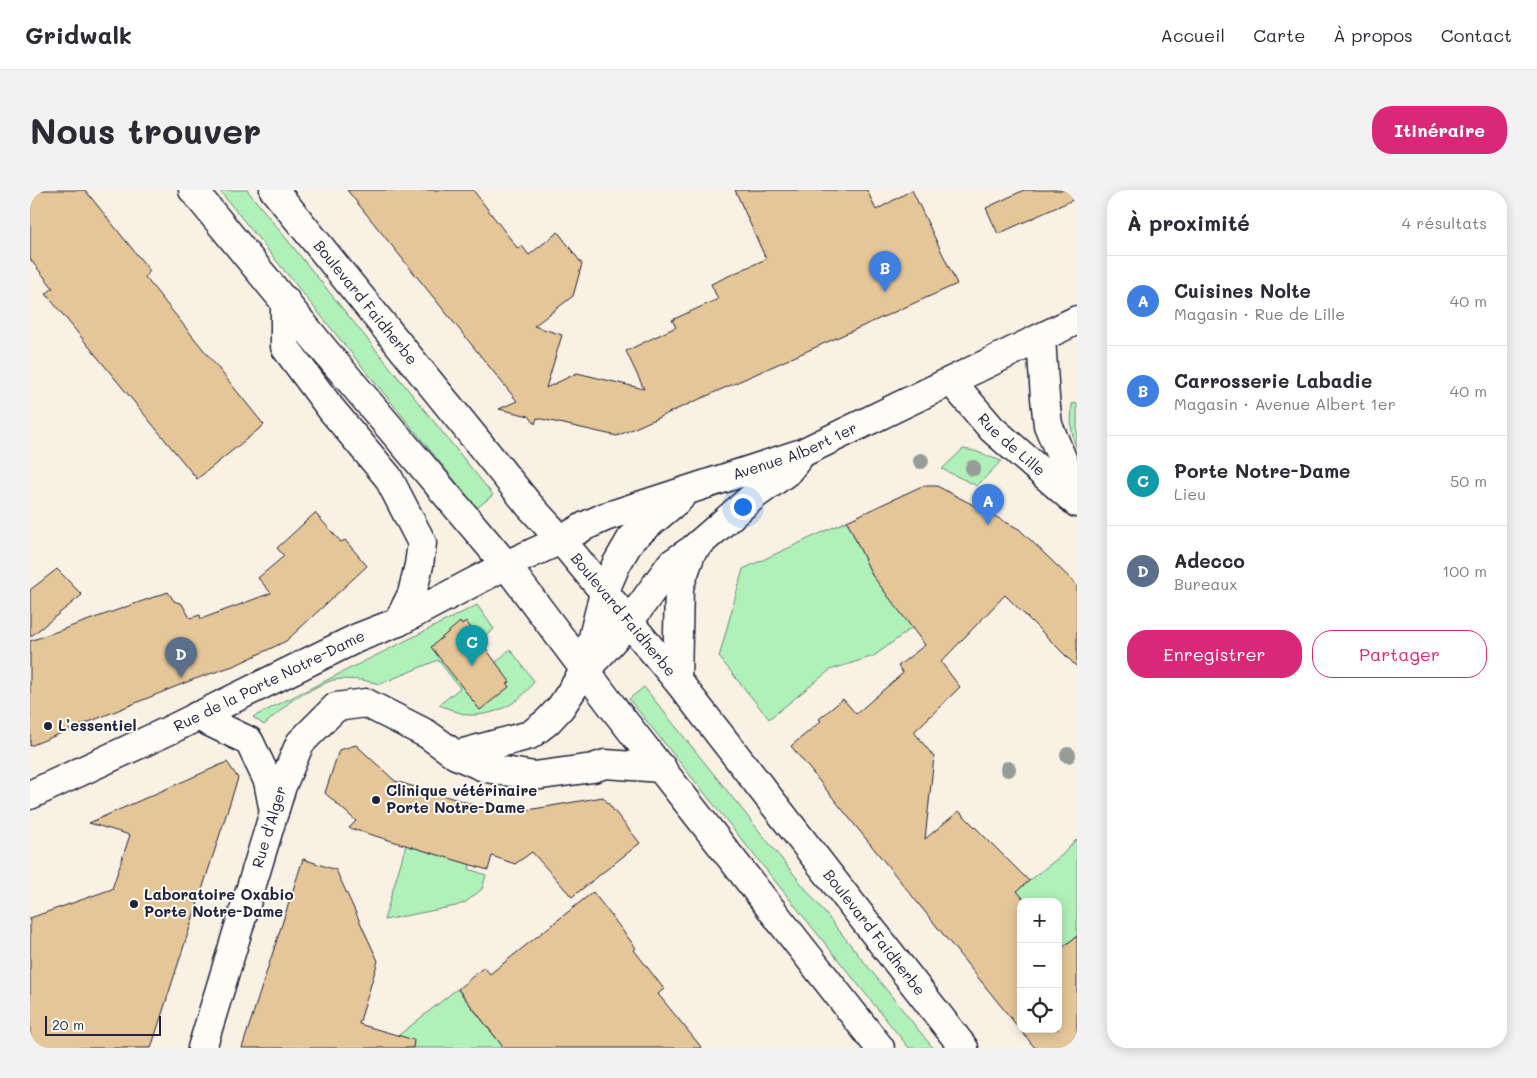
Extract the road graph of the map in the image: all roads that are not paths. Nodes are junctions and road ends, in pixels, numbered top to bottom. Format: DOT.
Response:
graph roads {
  1 [pos="193,190"];
  2 [pos="274,190"];
  3 [pos="285,300"];
  4 [pos="1077,320"];
  5 [pos="1042,338"];
  6 [pos="951,381"];
  7 [pos="802,453"];
  8 [pos="693,488"];
  9 [pos="1077,494"];
  10 [pos="1077,503"];
  11 [pos="561,540"];
  12 [pos="693,549"];
  13 [pos="506,565"];
  14 [pos="604,593"];
  15 [pos="398,622"];
  16 [pos="629,622"];
  17 [pos="585,670"];
  18 [pos="676,680"];
  19 [pos="197,716"];
  20 [pos="456,756"];
  21 [pos="662,768"];
  22 [pos="30,795"];
  23 [pos="274,813"];
  24 [pos="202,1048"];
  25 [pos="880,1048"];
  26 [pos="964,1048"];
  1 -- 3 [label="street"];
  2 -- 11 [label="street, Boulevard Faidherbe"];
  3 -- 13 [label="street"];
  3 -- 15 [label="street"];
  4 -- 5 [label="street, Avenue Albert 1er"];
  5 -- 6 [label="street, Avenue Albert 1er"];
  5 -- 9 [label="street, Rue de Lille"];
  6 -- 7 [label="street, Avenue Albert 1er"];
  6 -- 10 [label="street, Rue de Lille"];
  7 -- 8 [label="street, Avenue Albert 1er"];
  7 -- 12 [label="street"];
  8 -- 11 [label="street, Avenue Albert 1er"];
  8 -- 14 [label="street"];
  11 -- 13 [label="street, Avenue Albert 1er"];
  11 -- 14 [label="street, Boulevard Faidherbe"];
  12 -- 16 [label="street"];
  12 -- 18 [label="street"];
  13 -- 15 [label="street, Rue de la Porte Notre-Dame"];
  13 -- 17 [label="street"];
  14 -- 16 [label="street, Boulevard Faidherbe"];
  14 -- 17 [label="street"];
  15 -- 19 [label="street, Rue de la Porte Notre-Dame"];
  16 -- 17 [label="street"];
  16 -- 18 [label="street, Boulevard Faidherbe"];
  17 -- 20 [label="street"];
  17 -- 21 [label="street"];
  18 -- 26 [label="street, Boulevard Faidherbe"];
  19 -- 22 [label="street, Rue de la Porte Notre-Dame"];
  19 -- 23 [label="street"];
  20 -- 21 [label="street"];
  20 -- 23 [label="street, Rue d'Alger"];
  21 -- 25 [label="street"];
  23 -- 24 [label="street, Rue d'Alger"];
}
